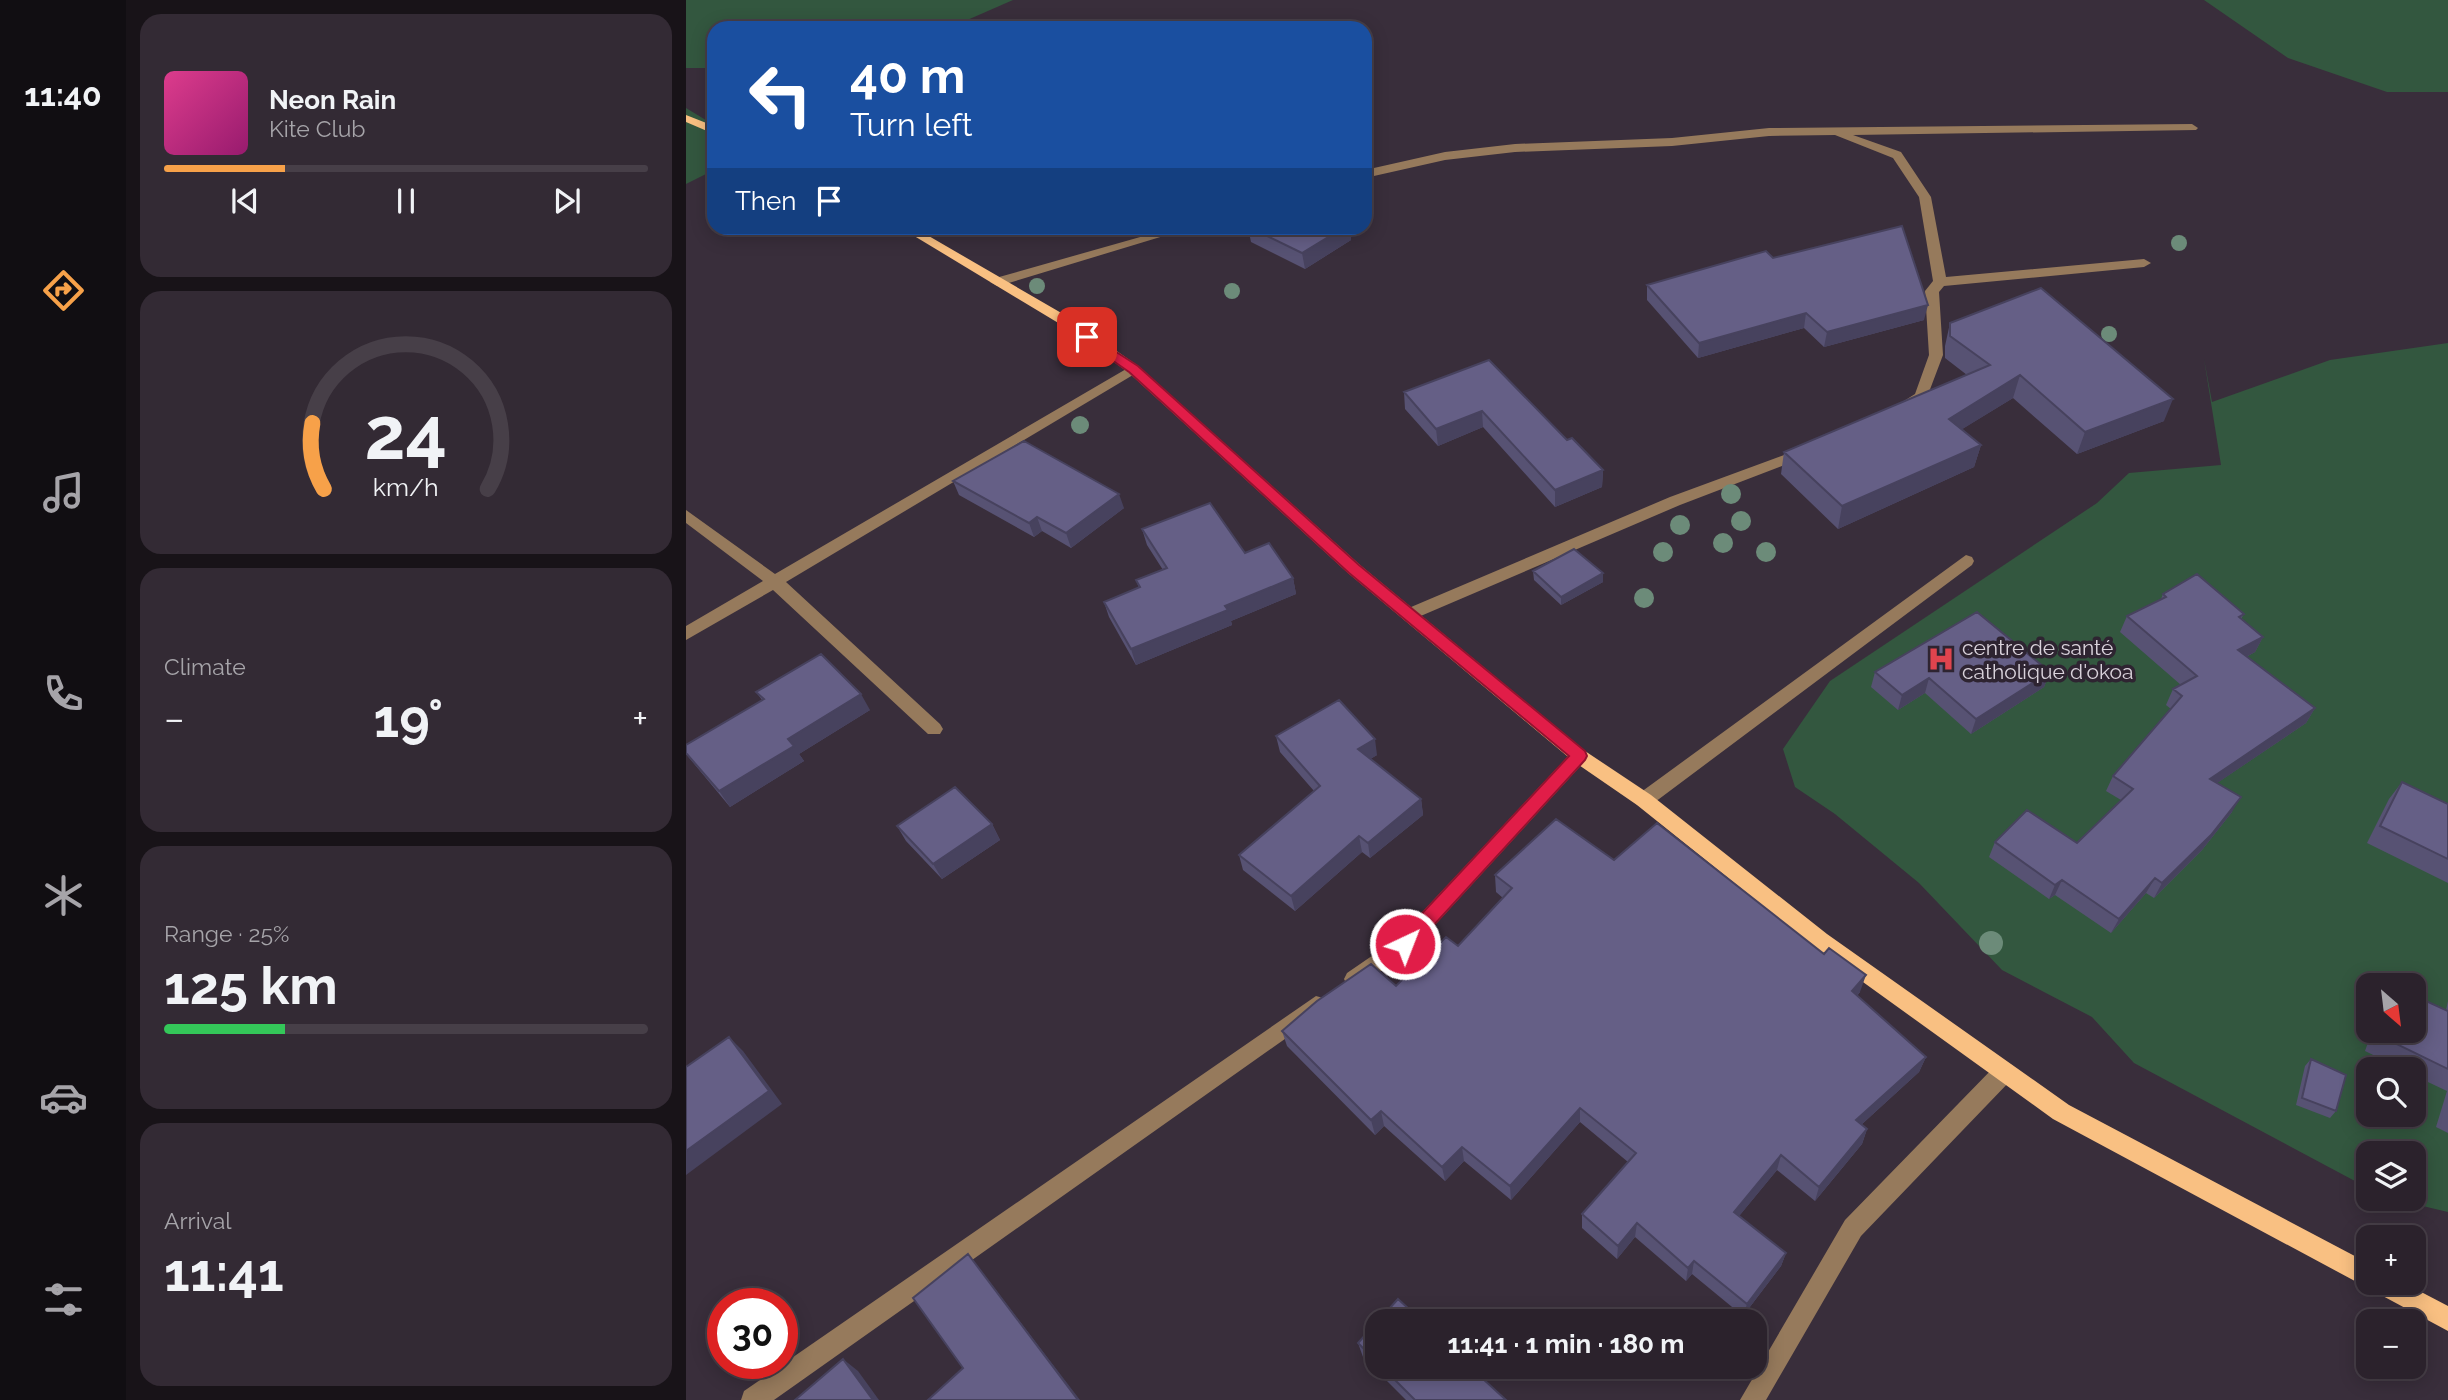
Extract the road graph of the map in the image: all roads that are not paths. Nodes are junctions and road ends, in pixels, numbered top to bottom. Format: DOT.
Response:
graph roads {
  1 [pos="686,118"];
  2 [pos="707,127"];
  3 [pos="2192,128"];
  4 [pos="1830,130"];
  5 [pos="1372,172"];
  6 [pos="919,235"];
  7 [pos="1160,235"];
  8 [pos="2144,264"];
  9 [pos="997,282"];
  10 [pos="1940,282"];
  11 [pos="1133,369"];
  12 [pos="1886,414"];
  13 [pos="1817,448"];
  14 [pos="686,515"];
  15 [pos="1966,561"];
  16 [pos="775,582"];
  17 [pos="1410,614"];
  18 [pos="686,634"];
  19 [pos="934,729"];
  20 [pos="1579,756"];
  21 [pos="1644,800"];
  22 [pos="2004,1072"];
  23 [pos="2356,1270"];
  24 [pos="2403,1295"];
  25 [pos="2448,1319"];
  26 [pos="753,1400"];
  27 [pos="1752,1400"];
  1 -- 2 [label="main road"];
  3 -- 4 [label="street"];
  4 -- 5 [label="street"];
  4 -- 10 [label="street"];
  6 -- 9 [label="main road"];
  7 -- 9 [label="street"];
  8 -- 10 [label="street"];
  9 -- 11 [label="main road"];
  10 -- 12 [label="street"];
  11 -- 16 [label="street"];
  11 -- 17 [label="main road"];
  13 -- 17 [label="street"];
  14 -- 16 [label="street"];
  15 -- 21 [label="street"];
  16 -- 18 [label="street"];
  16 -- 19 [label="street"];
  17 -- 20 [label="main road"];
  20 -- 21 [label="main road"];
  20 -- 26 [label="street"];
  21 -- 22 [label="main road"];
  22 -- 23 [label="main road"];
  22 -- 27 [label="street"];
  24 -- 25 [label="main road"];
}
